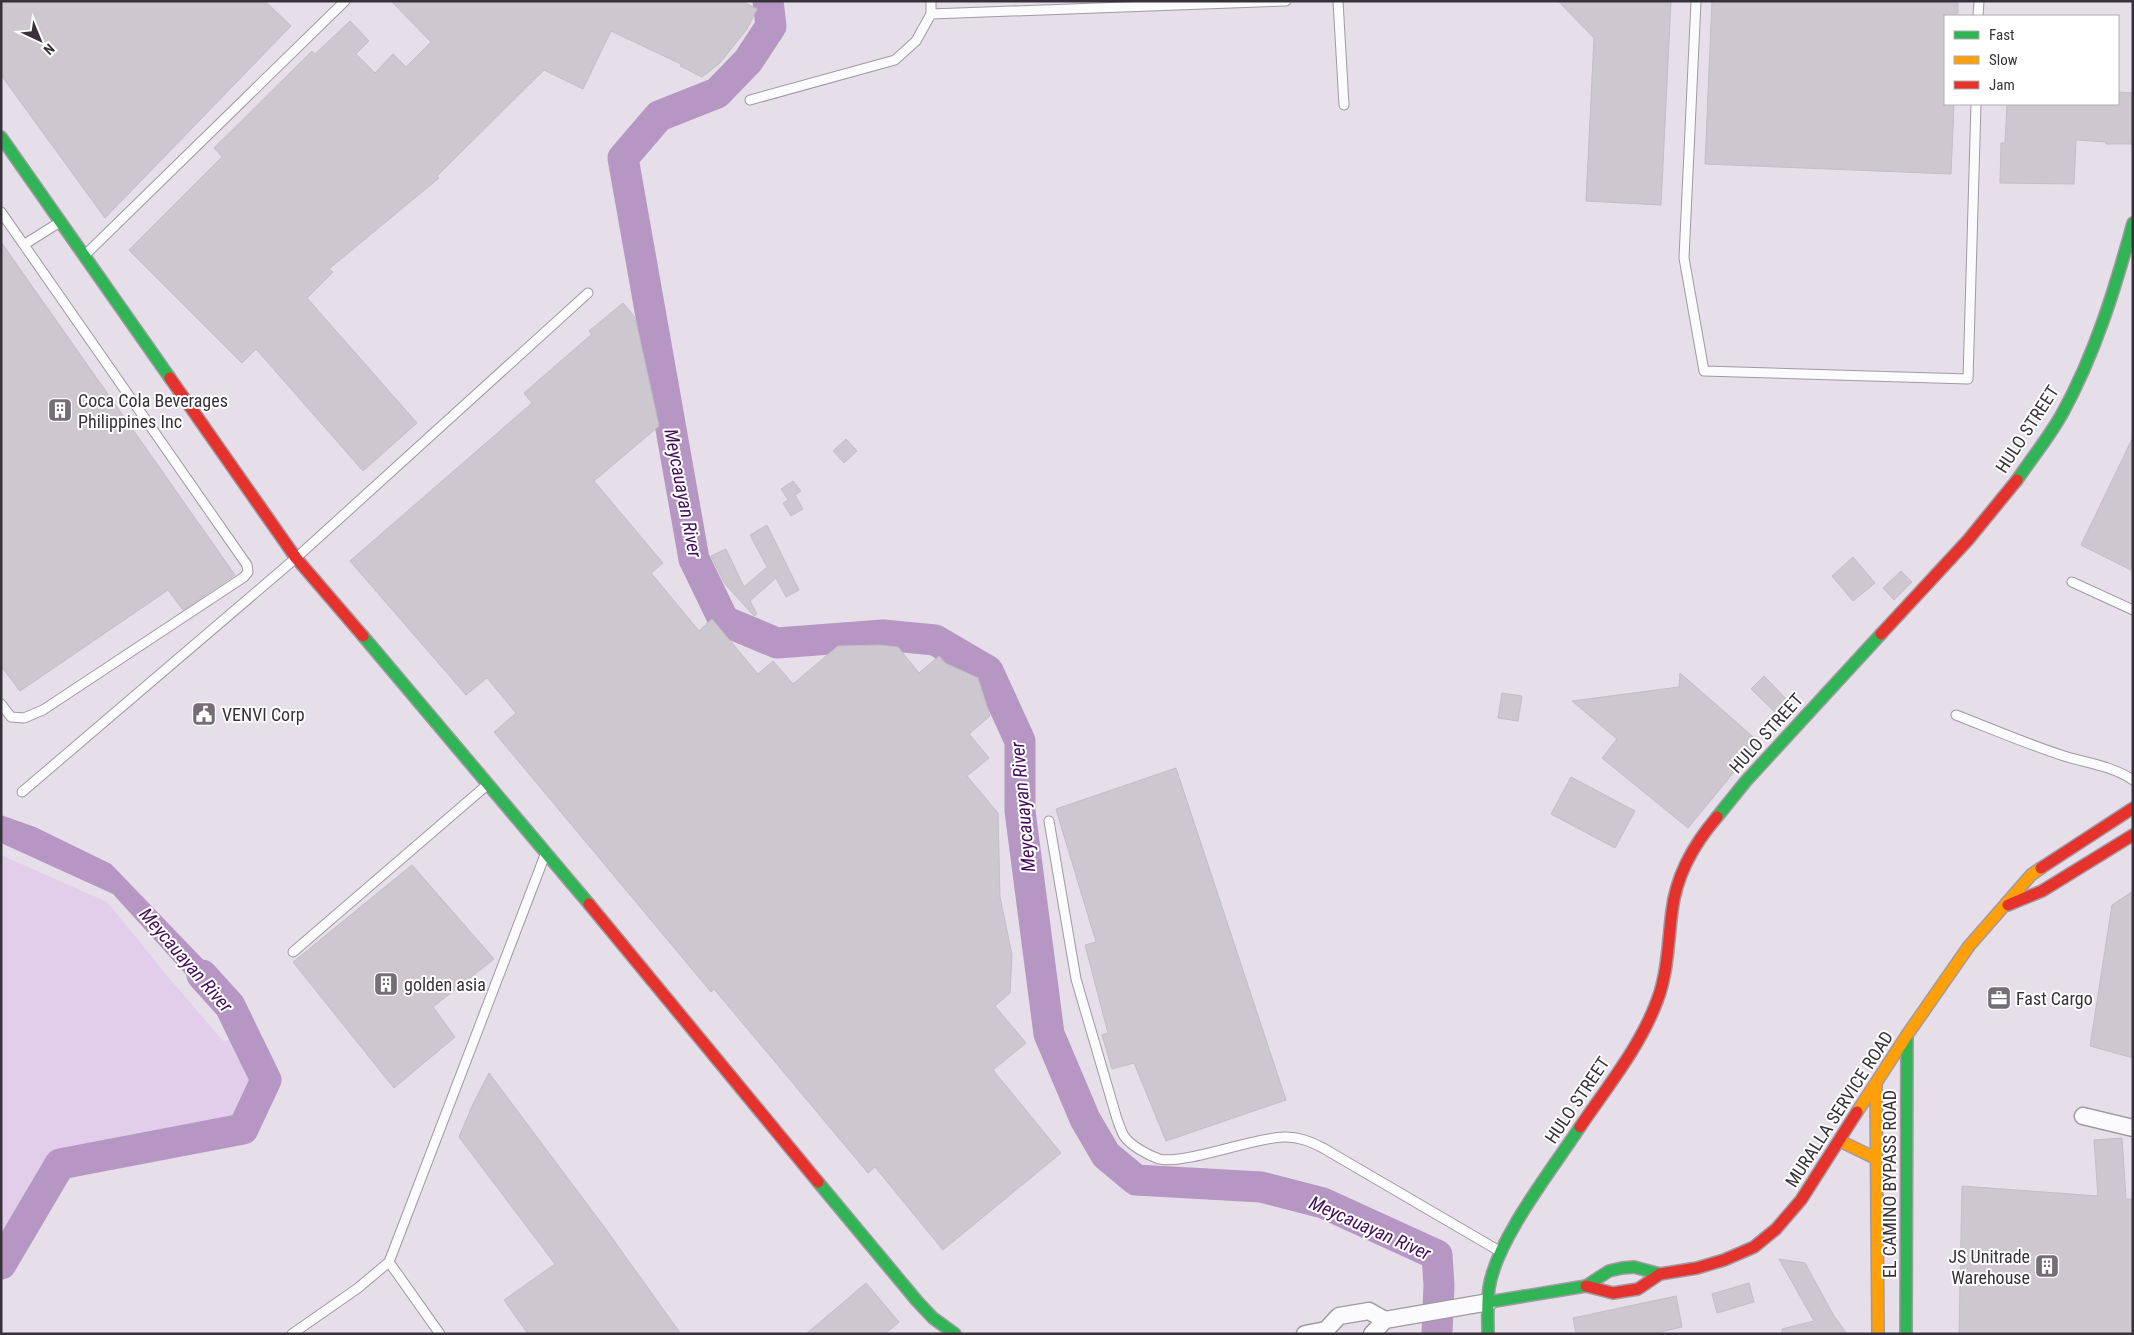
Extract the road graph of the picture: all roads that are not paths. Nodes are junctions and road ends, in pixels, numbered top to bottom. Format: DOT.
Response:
graph roads {
  1 [pos="931,1"];
  2 [pos="1286,1"];
  3 [pos="1338,1"];
  4 [pos="1696,1"];
  5 [pos="1979,1"];
  6 [pos="343,2"];
  7 [pos="931,14"];
  8 [pos="1978,15"];
  9 [pos="750,100"];
  10 [pos="1344,105"];
  11 [pos="1976,105"];
  12 [pos="1,137"];
  13 [pos="1,212"];
  14 [pos="60,222"];
  15 [pos="2133,223"];
  16 [pos="25,244"];
  17 [pos="85,256"];
  18 [pos="588,293"];
  19 [pos="296,558"];
  20 [pos="2072,582"];
  21 [pos="2133,610"];
  22 [pos="1,704"];
  23 [pos="1956,715"];
  24 [pos="2133,780"];
  25 [pos="487,785"];
  26 [pos="22,792"];
  27 [pos="2133,808"];
  28 [pos="1048,821"];
  29 [pos="2133,835"];
  30 [pos="546,852"];
  31 [pos="2005,906"];
  32 [pos="293,952"];
  33 [pos="1907,1035"];
  34 [pos="1876,1086"];
  35 [pos="2083,1116"];
  36 [pos="2133,1128"];
  37 [pos="1840,1141"];
  38 [pos="1877,1159"];
  39 [pos="1892,1192"];
  40 [pos="1501,1252"];
  41 [pos="389,1262"];
  42 [pos="1660,1274"];
  43 [pos="1586,1286"];
  44 [pos="1489,1302"];
  45 [pos="1385,1320"];
  46 [pos="1330,1332"];
  47 [pos="292,1334"];
  48 [pos="440,1334"];
  49 [pos="955,1334"];
  50 [pos="1305,1334"];
  51 [pos="1372,1334"];
  52 [pos="1488,1334"];
  53 [pos="1878,1334"];
  54 [pos="1906,1334"];
  1 -- 7 [label="lane"];
  2 -- 7 [label="lane"];
  3 -- 10 [label="lane"];
  4 -- 11 [label="lane"];
  5 -- 8 [label="lane"];
  6 -- 17 [label="lane"];
  7 -- 9 [label="lane"];
  12 -- 14 [label="street"];
  13 -- 16 [label="lane"];
  14 -- 16 [label="lane"];
  14 -- 17 [label="street"];
  15 -- 40 [label="street, HULO STREET"];
  16 -- 22 [label="lane"];
  17 -- 19 [label="street"];
  18 -- 19 [label="lane"];
  19 -- 25 [label="street"];
  19 -- 26 [label="lane"];
  20 -- 21 [label="lane"];
  23 -- 24 [label="lane"];
  25 -- 30 [label="street"];
  25 -- 32 [label="lane"];
  27 -- 31 [label="street, MURALLA SERVICE ROAD"];
  28 -- 40 [label="lane"];
  29 -- 31 [label="street, MURALLA SERVICE ROAD"];
  30 -- 41 [label="lane"];
  30 -- 49 [label="street"];
  31 -- 33 [label="street, MURALLA SERVICE ROAD"];
  33 -- 34 [label="street, MURALLA SERVICE ROAD"];
  33 -- 39 [label="street, EL CAMINO BYPASS ROAD"];
  34 -- 37 [label="street, MURALLA SERVICE ROAD"];
  34 -- 38 [label="street, EL CAMINO BYPASS ROAD"];
  35 -- 36 [label="street"];
  37 -- 38 [label="street"];
  37 -- 42 [label="street, MURALLA SERVICE ROAD"];
  38 -- 39 [label="street, EL CAMINO BYPASS ROAD"];
  39 -- 53 [label="street, EL CAMINO BYPASS ROAD"];
  39 -- 54 [label="street, EL CAMINO BYPASS ROAD"];
  40 -- 44 [label="street, HULO STREET"];
  41 -- 47 [label="lane"];
  41 -- 48 [label="lane"];
  42 -- 43 [label="street, MURALLA SERVICE ROAD"];
  42 -- 43 [label="street, MURALLA SERVICE ROAD"];
  43 -- 44 [label="street, MURALLA SERVICE ROAD"];
  44 -- 45 [label="street"];
  44 -- 52 [label="street, HULO STREET"];
  45 -- 46 [label="street"];
  45 -- 51 [label="street"];
  46 -- 50 [label="street"];
}
